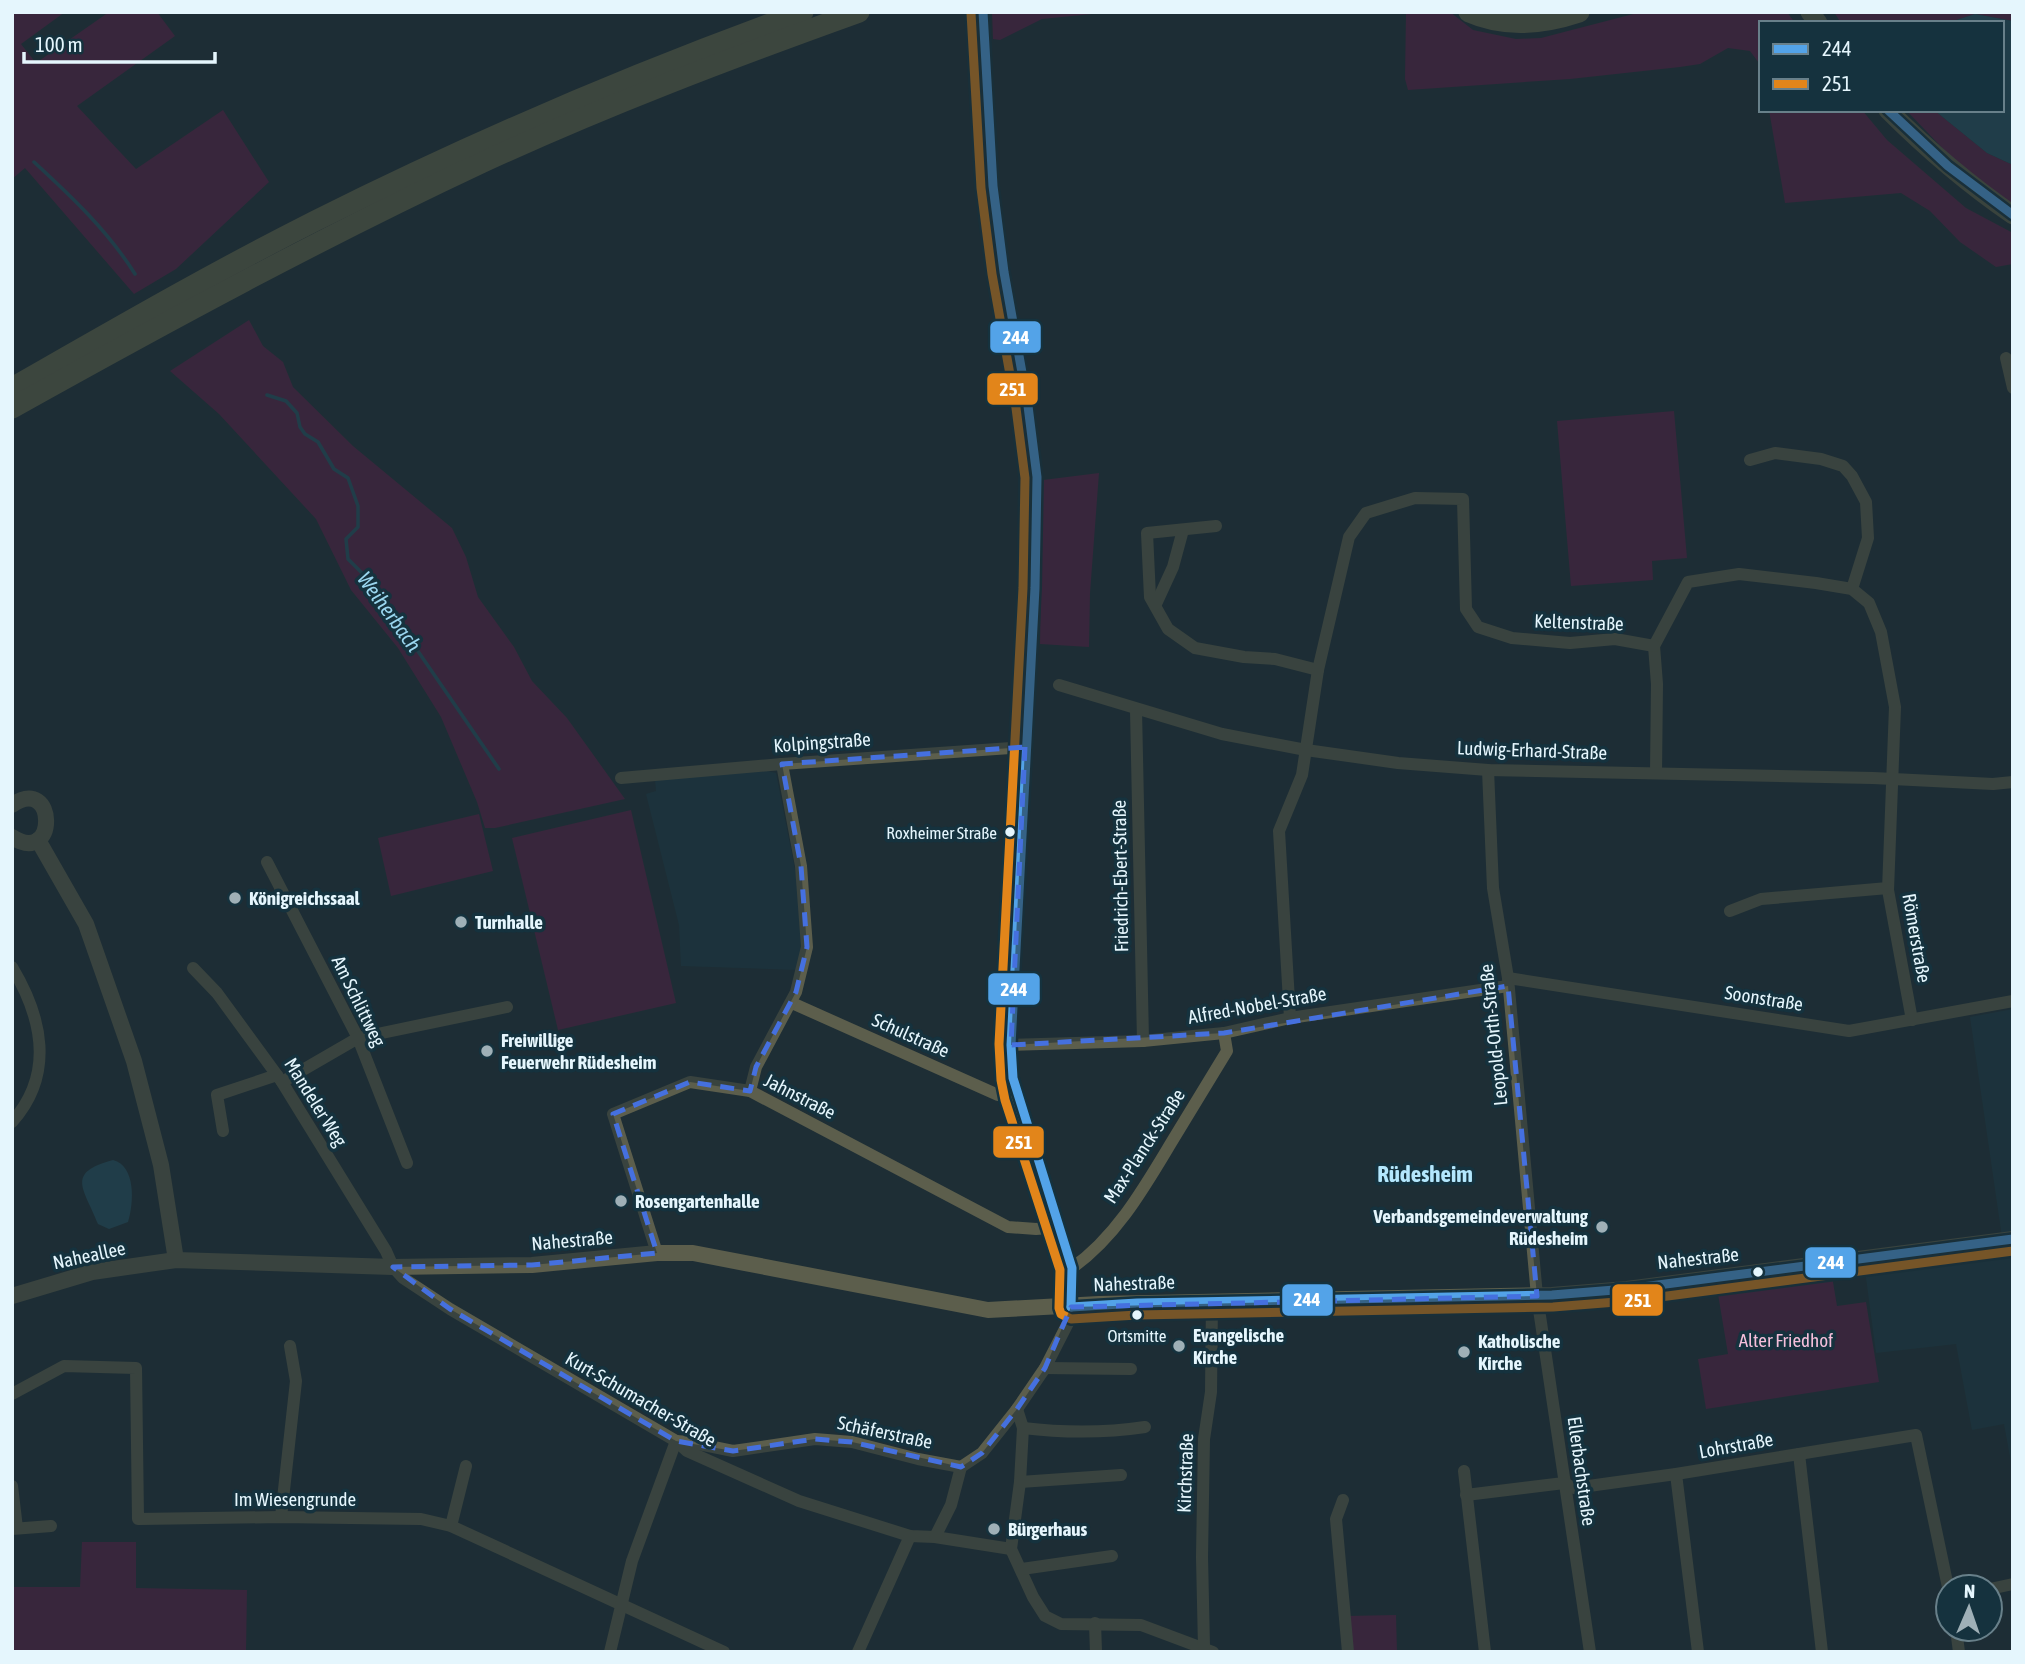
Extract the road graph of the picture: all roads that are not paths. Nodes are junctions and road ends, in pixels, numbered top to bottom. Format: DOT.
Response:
graph roads {
  1 [pos="803,12"];
  2 [pos="859,12"];
  3 [pos="1469,12"];
  4 [pos="1499,12"];
  5 [pos="1579,12"];
  6 [pos="983,13"];
  7 [pos="1535,22"];
  8 [pos="1890,112"];
  9 [pos="2013,215"];
  10 [pos="2006,358"];
  11 [pos="12,388"];
  12 [pos="2013,388"];
  13 [pos="12,408"];
  14 [pos="1750,460"];
  15 [pos="1216,526"];
  16 [pos="1183,530"];
  17 [pos="1852,589"];
  18 [pos="1156,604"];
  19 [pos="1654,646"];
  20 [pos="1318,670"];
  21 [pos="1059,685"];
  22 [pos="1136,710"];
  23 [pos="1025,747"];
  24 [pos="1306,750"];
  25 [pos="782,764"];
  26 [pos="1488,770"];
  27 [pos="1656,773"];
  28 [pos="621,778"];
  29 [pos="1894,779"];
  30 [pos="2013,782"];
  31 [pos="13,802"];
  32 [pos="12,837"];
  33 [pos="38,839"];
  34 [pos="267,862"];
  35 [pos="1888,888"];
  36 [pos="1730,911"];
  37 [pos="12,967"];
  38 [pos="192,968"];
  39 [pos="1508,982"];
  40 [pos="2013,1001"];
  41 [pos="792,1003"];
  42 [pos="507,1007"];
  43 [pos="1290,1018"];
  44 [pos="1912,1020"];
  45 [pos="1224,1032"];
  46 [pos="358,1038"];
  47 [pos="1143,1041"];
  48 [pos="1011,1045"];
  49 [pos="280,1079"];
  50 [pos="750,1091"];
  51 [pos="1017,1096"];
  52 [pos="12,1122"];
  53 [pos="223,1131"];
  54 [pos="407,1163"];
  55 [pos="1059,1227"];
  56 [pos="2013,1239"];
  57 [pos="657,1253"];
  58 [pos="176,1260"];
  59 [pos="393,1267"];
  60 [pos="1072,1268"];
  61 [pos="12,1296"];
  62 [pos="1537,1296"];
  63 [pos="1212,1301"];
  64 [pos="1072,1307"];
  65 [pos="290,1346"];
  66 [pos="1045,1368"];
  67 [pos="1131,1369"];
  68 [pos="12,1394"];
  69 [pos="1017,1409"];
  70 [pos="1145,1427"];
  71 [pos="1023,1429"];
  72 [pos="676,1441"];
  73 [pos="1799,1454"];
  74 [pos="466,1466"];
  75 [pos="961,1467"];
  76 [pos="1464,1471"];
  77 [pos="1676,1474"];
  78 [pos="1121,1475"];
  79 [pos="1020,1482"];
  80 [pos="1564,1483"];
  81 [pos="12,1486"];
  82 [pos="1466,1495"];
  83 [pos="1343,1500"];
  84 [pos="281,1517"];
  85 [pos="451,1525"];
  86 [pos="51,1526"];
  87 [pos="15,1529"];
  88 [pos="910,1536"];
  89 [pos="934,1537"];
  90 [pos="1011,1549"];
  91 [pos="1112,1556"];
  92 [pos="1022,1569"];
  93 [pos="1945,1573"];
  94 [pos="622,1604"];
  95 [pos="1095,1623"];
  96 [pos="710,1649"];
  97 [pos="1208,1649"];
  98 [pos="610,1652"];
  99 [pos="724,1652"];
  100 [pos="858,1652"];
  101 [pos="1096,1652"];
  102 [pos="1348,1652"];
  103 [pos="1485,1652"];
  104 [pos="1590,1652"];
  105 [pos="1698,1652"];
  106 [pos="1822,1652"];
  1 -- 11 [label="highway"];
  2 -- 13 [label="highway"];
  3 -- 7 [label="highway"];
  4 -- 7 [label="highway"];
  5 -- 7 [label="highway"];
  6 -- 23 [label="street"];
  8 -- 9 [label="main road"];
  10 -- 12 [label="street"];
  14 -- 17 [label="street"];
  15 -- 16 [label="street"];
  16 -- 18 [label="street"];
  16 -- 18 [label="street"];
  17 -- 19 [label="street"];
  17 -- 29 [label="street, Römerstraße"];
  18 -- 20 [label="street"];
  19 -- 20 [label="street, Keltenstraße"];
  19 -- 27 [label="street"];
  20 -- 24 [label="street, Keltenstraße"];
  21 -- 22 [label="street, Ludwig-Erhard-Straße"];
  22 -- 24 [label="street, Ludwig-Erhard-Straße"];
  22 -- 47 [label="street, Friedrich-Ebert-Straße"];
  23 -- 25 [label="street, Kolpingstraße"];
  23 -- 48 [label="street"];
  24 -- 26 [label="street, Ludwig-Erhard-Straße"];
  24 -- 43 [label="street, Keltenstraße"];
  25 -- 28 [label="street, Kolpingstraße"];
  25 -- 41 [label="street"];
  26 -- 27 [label="street, Ludwig-Erhard-Straße"];
  26 -- 39 [label="street, Leopold-Orth-Straße"];
  27 -- 29 [label="street, Ludwig-Erhard-Straße"];
  29 -- 30 [label="street, Ludwig-Erhard-Straße"];
  29 -- 35 [label="street, Römerstraße"];
  31 -- 33 [label="street"];
  32 -- 33 [label="street"];
  33 -- 58 [label="street"];
  34 -- 46 [label="street, Am Schlittweg"];
  35 -- 36 [label="street"];
  35 -- 44 [label="street, Römerstraße"];
  37 -- 52 [label="street"];
  38 -- 49 [label="street, Mandeler Weg"];
  39 -- 43 [label="street, Alfred-Nobel-Straße"];
  39 -- 44 [label="street, Soonstraße"];
  39 -- 62 [label="street, Leopold-Orth-Straße"];
  40 -- 44 [label="street, Soonstraße"];
  41 -- 50 [label="street"];
  41 -- 51 [label="street, Schulstraße"];
  42 -- 46 [label="street"];
  43 -- 45 [label="street, Alfred-Nobel-Straße"];
  45 -- 47 [label="street, Alfred-Nobel-Straße"];
  45 -- 60 [label="street, Max-Planck-Straße"];
  46 -- 49 [label="street"];
  46 -- 54 [label="street, Am Schlittweg"];
  47 -- 48 [label="street, Alfred-Nobel-Straße"];
  48 -- 51 [label="street"];
  49 -- 53 [label="street"];
  49 -- 59 [label="street, Mandeler Weg"];
  50 -- 55 [label="street, Jahnstraße"];
  50 -- 57 [label="street, Jahnstraße"];
  51 -- 55 [label="street"];
  55 -- 60 [label="street"];
  56 -- 62 [label="street, Nahestraße"];
  57 -- 59 [label="street, Nahestraße"];
  57 -- 64 [label="street, Nahestraße"];
  58 -- 59 [label="street, Nahestraße"];
  58 -- 61 [label="street, Naheallee"];
  59 -- 72 [label="street, Kurt-Schumacher-Straße"];
  60 -- 64 [label="street"];
  62 -- 63 [label="street, Nahestraße"];
  62 -- 80 [label="street, Ellerbachstraße"];
  63 -- 64 [label="street, Nahestraße"];
  63 -- 97 [label="street, Kirchstraße"];
  64 -- 66 [label="street"];
  65 -- 84 [label="street"];
  66 -- 67 [label="street"];
  66 -- 69 [label="street"];
  68 -- 84 [label="street, Im Wiesengrunde"];
  69 -- 71 [label="street"];
  69 -- 75 [label="street"];
  70 -- 71 [label="street"];
  71 -- 79 [label="street"];
  72 -- 75 [label="street, Schäferstraße"];
  72 -- 88 [label="street, Kurt-Schumacher-Straße"];
  72 -- 94 [label="street"];
  73 -- 77 [label="street, Lohrstraße"];
  73 -- 93 [label="street, Lohrstraße"];
  73 -- 106 [label="street"];
  74 -- 85 [label="street"];
  75 -- 89 [label="street"];
  76 -- 82 [label="street"];
  77 -- 80 [label="street, Lohrstraße"];
  77 -- 105 [label="street"];
  78 -- 79 [label="street"];
  79 -- 90 [label="street"];
  80 -- 82 [label="street, Lohrstraße"];
  80 -- 104 [label="street, Ellerbachstraße"];
  81 -- 87 [label="street"];
  82 -- 103 [label="street"];
  83 -- 102 [label="street"];
  84 -- 85 [label="street, Im Wiesengrunde"];
  85 -- 94 [label="street, Im Wiesengrunde"];
  86 -- 87 [label="street"];
  88 -- 89 [label="street, Kurt-Schumacher-Straße"];
  88 -- 100 [label="street"];
  89 -- 90 [label="street, Kurt-Schumacher-Straße"];
  90 -- 92 [label="street"];
  91 -- 92 [label="street"];
  92 -- 95 [label="street"];
  94 -- 96 [label="street, Im Wiesengrunde"];
  94 -- 98 [label="street"];
  95 -- 97 [label="street"];
  95 -- 101 [label="street"];
  96 -- 99 [label="street, Im Wiesengrunde"];
}
